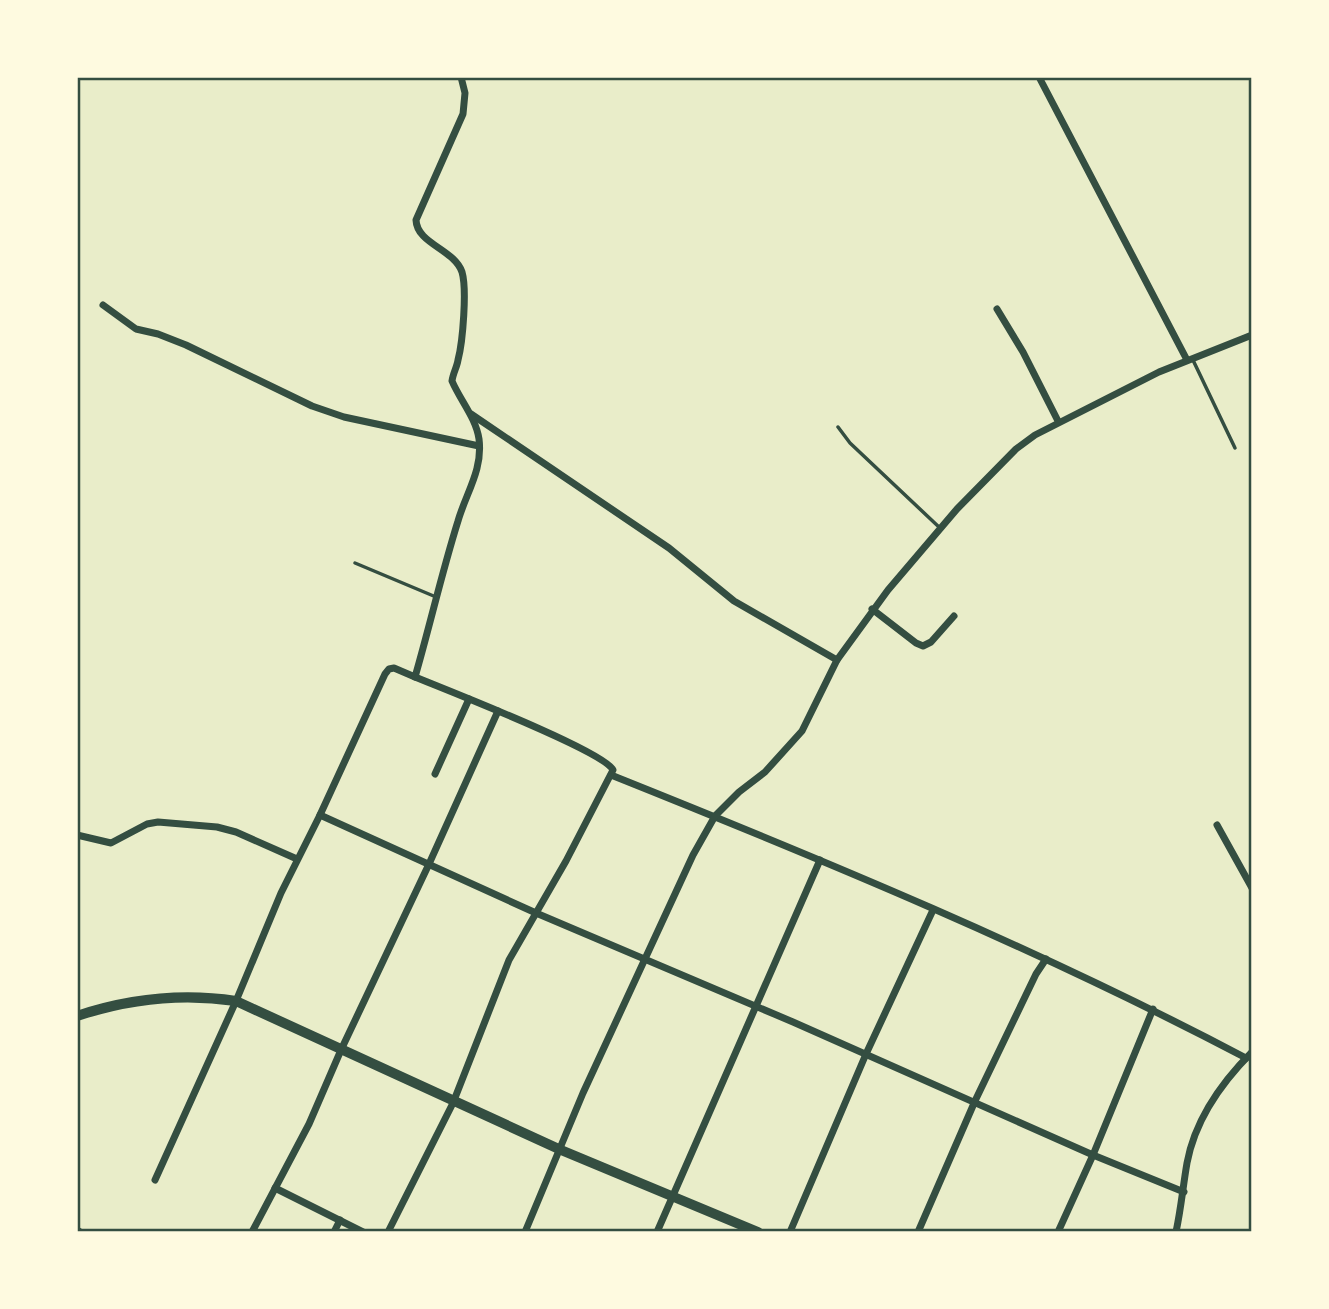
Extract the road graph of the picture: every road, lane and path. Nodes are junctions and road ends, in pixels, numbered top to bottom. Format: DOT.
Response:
graph roads {
  1 [pos="461,77"];
  2 [pos="1039,77"];
  3 [pos="103,305"];
  4 [pos="997,309"];
  5 [pos="1252,335"];
  6 [pos="1189,359"];
  7 [pos="470,414"];
  8 [pos="1058,421"];
  9 [pos="838,427"];
  10 [pos="479,446"];
  11 [pos="1236,448"];
  12 [pos="940,528"];
  13 [pos="355,563"];
  14 [pos="438,598"];
  15 [pos="872,609"];
  16 [pos="954,616"];
  17 [pos="837,660"];
  18 [pos="415,677"];
  19 [pos="469,699"];
  20 [pos="498,712"];
  21 [pos="435,774"];
  22 [pos="611,775"];
  23 [pos="320,815"];
  24 [pos="715,816"];
  25 [pos="1217,825"];
  26 [pos="77,835"];
  27 [pos="297,859"];
  28 [pos="820,860"];
  29 [pos="429,864"];
  30 [pos="1252,888"];
  31 [pos="933,910"];
  32 [pos="536,913"];
  33 [pos="1046,959"];
  34 [pos="645,961"];
  35 [pos="236,1002"];
  36 [pos="756,1007"];
  37 [pos="1153,1009"];
  38 [pos="77,1016"];
  39 [pos="341,1050"];
  40 [pos="866,1054"];
  41 [pos="1249,1055"];
  42 [pos="975,1101"];
  43 [pos="453,1102"];
  44 [pos="561,1150"];
  45 [pos="1093,1155"];
  46 [pos="155,1180"];
  47 [pos="275,1188"];
  48 [pos="1184,1192"];
  49 [pos="672,1197"];
  50 [pos="340,1220"];
  51 [pos="252,1232"];
  52 [pos="334,1232"];
  53 [pos="363,1232"];
  54 [pos="388,1232"];
  55 [pos="525,1232"];
  56 [pos="657,1232"];
  57 [pos="758,1232"];
  58 [pos="790,1232"];
  59 [pos="918,1232"];
  60 [pos="1058,1232"];
  61 [pos="1176,1232"];
  1 -- 7 [label="street"];
  2 -- 6 [label="street"];
  3 -- 10 [label="street"];
  4 -- 8 [label="street"];
  5 -- 6 [label="street"];
  6 -- 8 [label="street"];
  6 -- 11 [label="lane"];
  7 -- 10 [label="street"];
  7 -- 17 [label="street"];
  8 -- 12 [label="street"];
  9 -- 12 [label="lane"];
  10 -- 14 [label="street"];
  12 -- 15 [label="street"];
  13 -- 14 [label="lane"];
  14 -- 18 [label="street"];
  15 -- 16 [label="street"];
  15 -- 17 [label="street"];
  17 -- 24 [label="street"];
  18 -- 19 [label="street"];
  18 -- 23 [label="street"];
  19 -- 20 [label="street"];
  19 -- 21 [label="street"];
  20 -- 22 [label="street"];
  20 -- 29 [label="street"];
  22 -- 24 [label="street"];
  22 -- 32 [label="street"];
  23 -- 27 [label="street"];
  23 -- 29 [label="street"];
  24 -- 28 [label="street"];
  24 -- 34 [label="street"];
  25 -- 30 [label="street"];
  26 -- 27 [label="street"];
  27 -- 35 [label="street"];
  28 -- 31 [label="street"];
  28 -- 36 [label="street"];
  29 -- 32 [label="street"];
  29 -- 39 [label="street"];
  31 -- 33 [label="street"];
  31 -- 40 [label="street"];
  32 -- 34 [label="street"];
  32 -- 43 [label="street"];
  33 -- 37 [label="street"];
  33 -- 42 [label="street"];
  34 -- 36 [label="street"];
  34 -- 44 [label="street"];
  35 -- 38 [label="main road"];
  35 -- 39 [label="main road"];
  35 -- 46 [label="street"];
  36 -- 40 [label="street"];
  36 -- 49 [label="street"];
  37 -- 41 [label="street"];
  37 -- 45 [label="street"];
  39 -- 43 [label="main road"];
  39 -- 47 [label="street"];
  40 -- 42 [label="street"];
  40 -- 58 [label="street"];
  41 -- 48 [label="street"];
  42 -- 45 [label="street"];
  42 -- 59 [label="street"];
  43 -- 44 [label="main road"];
  43 -- 54 [label="street"];
  44 -- 49 [label="main road"];
  44 -- 55 [label="street"];
  45 -- 48 [label="street"];
  45 -- 60 [label="street"];
  47 -- 50 [label="street"];
  47 -- 51 [label="street"];
  48 -- 61 [label="street"];
  49 -- 56 [label="street"];
  49 -- 57 [label="main road"];
  50 -- 52 [label="street"];
  50 -- 53 [label="street"];
}
